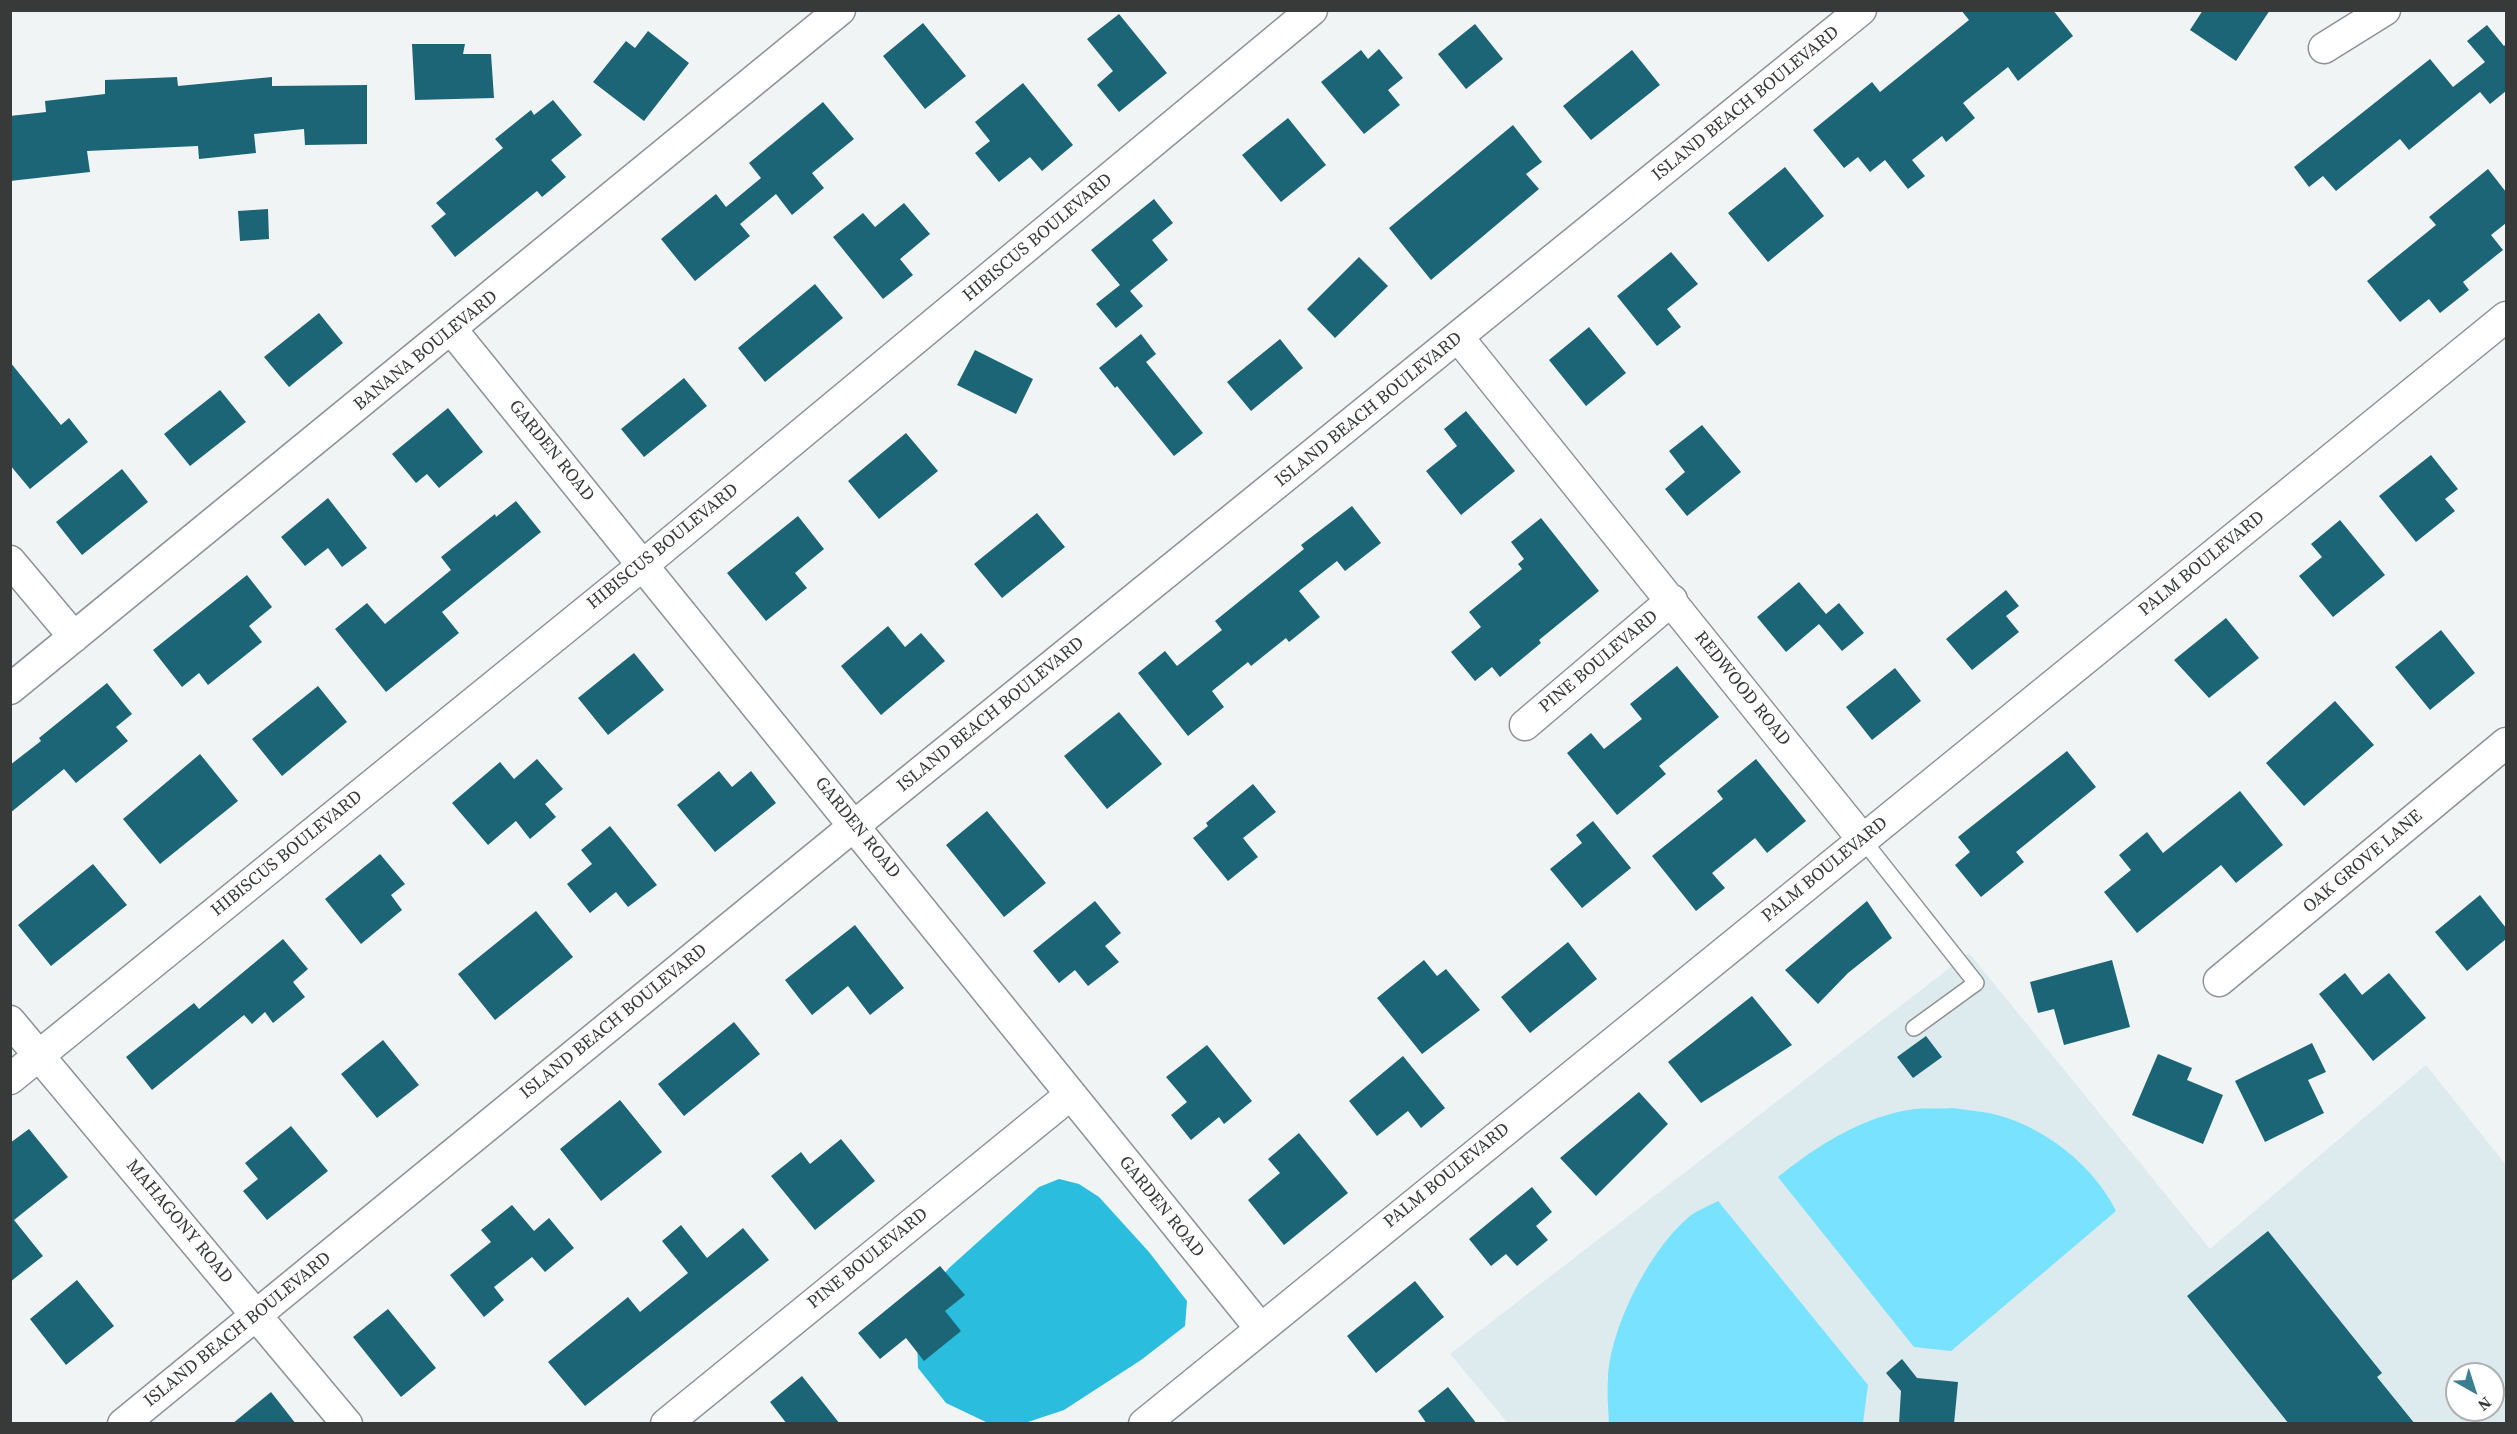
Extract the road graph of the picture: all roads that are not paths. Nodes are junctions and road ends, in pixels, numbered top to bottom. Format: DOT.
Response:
graph roads {
  1 [pos="840,10"];
  2 [pos="1312,10"];
  3 [pos="1861,10"];
  4 [pos="2385,10"];
  5 [pos="2324,48"];
  6 [pos="2506,317"];
  7 [pos="452,330"];
  8 [pos="1458,338"];
  9 [pos="10,561"];
  10 [pos="643,565"];
  11 [pos="1672,600"];
  12 [pos="74,637"];
  13 [pos="10,689"];
  14 [pos="1525,724"];
  15 [pos="2506,743"];
  16 [pos="855,825"];
  17 [pos="1863,840"];
  18 [pos="2219,981"];
  19 [pos="10,1022"];
  20 [pos="1914,1028"];
  21 [pos="39,1056"];
  22 [pos="10,1079"];
  23 [pos="1070,1095"];
  24 [pos="257,1315"];
  25 [pos="1260,1328"];
  26 [pos="123,1424"];
  27 [pos="347,1424"];
  28 [pos="666,1424"];
  29 [pos="1144,1424"];
  1 -- 7 [label="street, BANANA BOULEVARD"];
  2 -- 10 [label="street, HIBISCUS BOULEVARD"];
  3 -- 8 [label="street, ISLAND BEACH BOULEVARD"];
  4 -- 5 [label="street"];
  6 -- 17 [label="street, PALM BOULEVARD"];
  7 -- 10 [label="street, GARDEN ROAD"];
  7 -- 12 [label="street, BANANA BOULEVARD"];
  8 -- 11 [label="street, REDWOOD ROAD"];
  8 -- 16 [label="street, ISLAND BEACH BOULEVARD"];
  9 -- 12 [label="street"];
  10 -- 16 [label="street, GARDEN ROAD"];
  10 -- 21 [label="street, HIBISCUS BOULEVARD"];
  11 -- 14 [label="street, PINE BOULEVARD"];
  11 -- 17 [label="street, REDWOOD ROAD"];
  12 -- 13 [label="street, BANANA BOULEVARD"];
  15 -- 18 [label="street, OAK GROVE LANE"];
  16 -- 23 [label="street, GARDEN ROAD"];
  16 -- 24 [label="street, ISLAND BEACH BOULEVARD"];
  17 -- 20 [label="lane, REDWOOD ROAD"];
  17 -- 25 [label="street, PALM BOULEVARD"];
  19 -- 21 [label="street, MAHAGONY ROAD"];
  21 -- 22 [label="street, HIBISCUS BOULEVARD"];
  21 -- 24 [label="street, MAHAGONY ROAD"];
  23 -- 25 [label="street, GARDEN ROAD"];
  23 -- 28 [label="street, PINE BOULEVARD"];
  24 -- 26 [label="street, ISLAND BEACH BOULEVARD"];
  24 -- 27 [label="street, MAHAGONY ROAD"];
  25 -- 29 [label="street, PALM BOULEVARD"];
}
